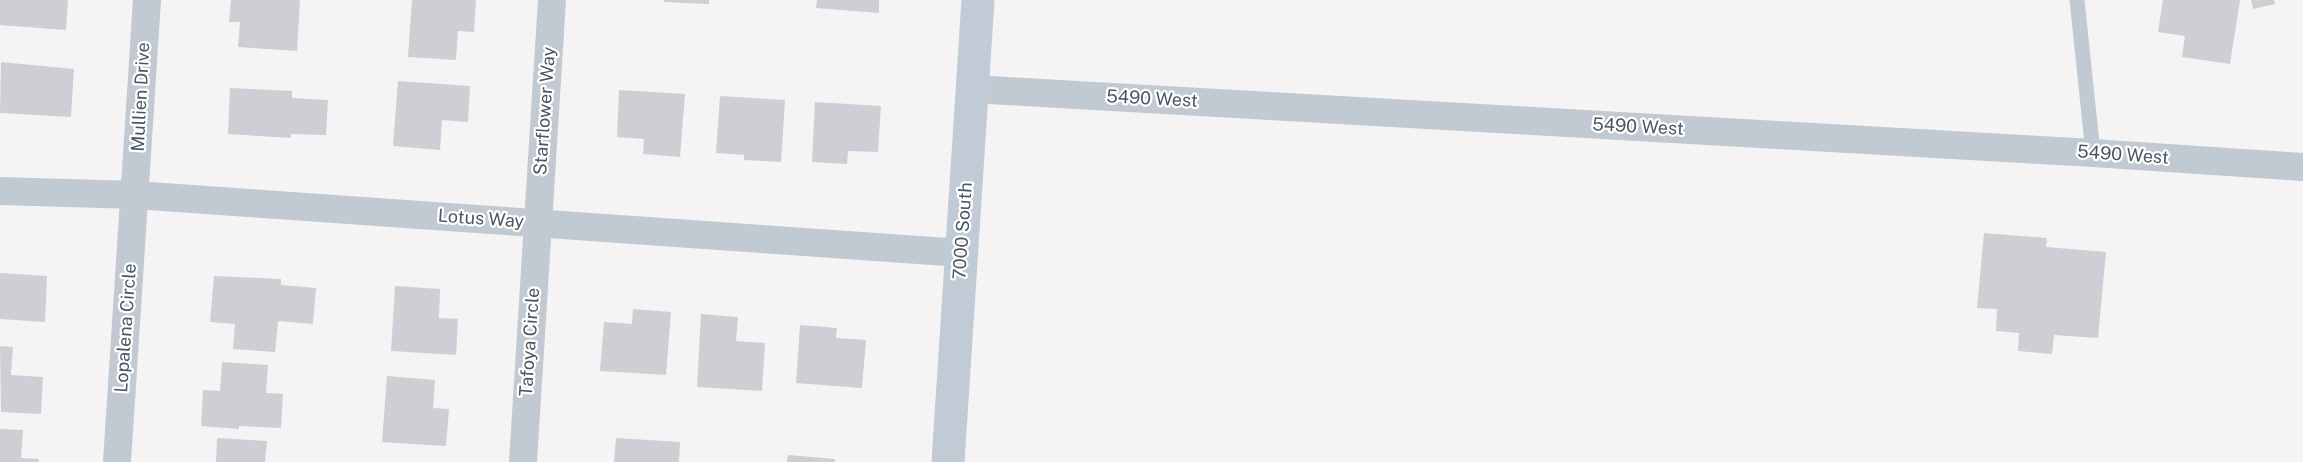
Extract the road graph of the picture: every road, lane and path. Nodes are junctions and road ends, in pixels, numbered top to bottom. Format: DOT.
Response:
graph roads {
  1 [pos="147,0"];
  2 [pos="552,0"];
  3 [pos="978,0"];
  4 [pos="2078,0"];
  5 [pos="972,89"];
  6 [pos="2093,153"];
  7 [pos="2303,167"];
  8 [pos="0,191"];
  9 [pos="135,195"];
  10 [pos="538,223"];
  11 [pos="961,253"];
  12 [pos="117,462"];
  13 [pos="523,462"];
  14 [pos="948,462"];
  1 -- 9 [label="street, Mullien Drive"];
  2 -- 10 [label="street, Starflower Way"];
  3 -- 5 [label="street, 7000 South"];
  4 -- 6 [label="lane"];
  5 -- 6 [label="street, 5490 West"];
  5 -- 11 [label="street, 7000 South"];
  6 -- 7 [label="street, 5490 West"];
  8 -- 9 [label="street, Lotus Way"];
  9 -- 10 [label="street, Lotus Way"];
  9 -- 12 [label="street, Lopalena Circle"];
  10 -- 11 [label="street, Lotus Way"];
  10 -- 13 [label="street, Tafoya Circle"];
  11 -- 14 [label="street, 7000 South"];
}
